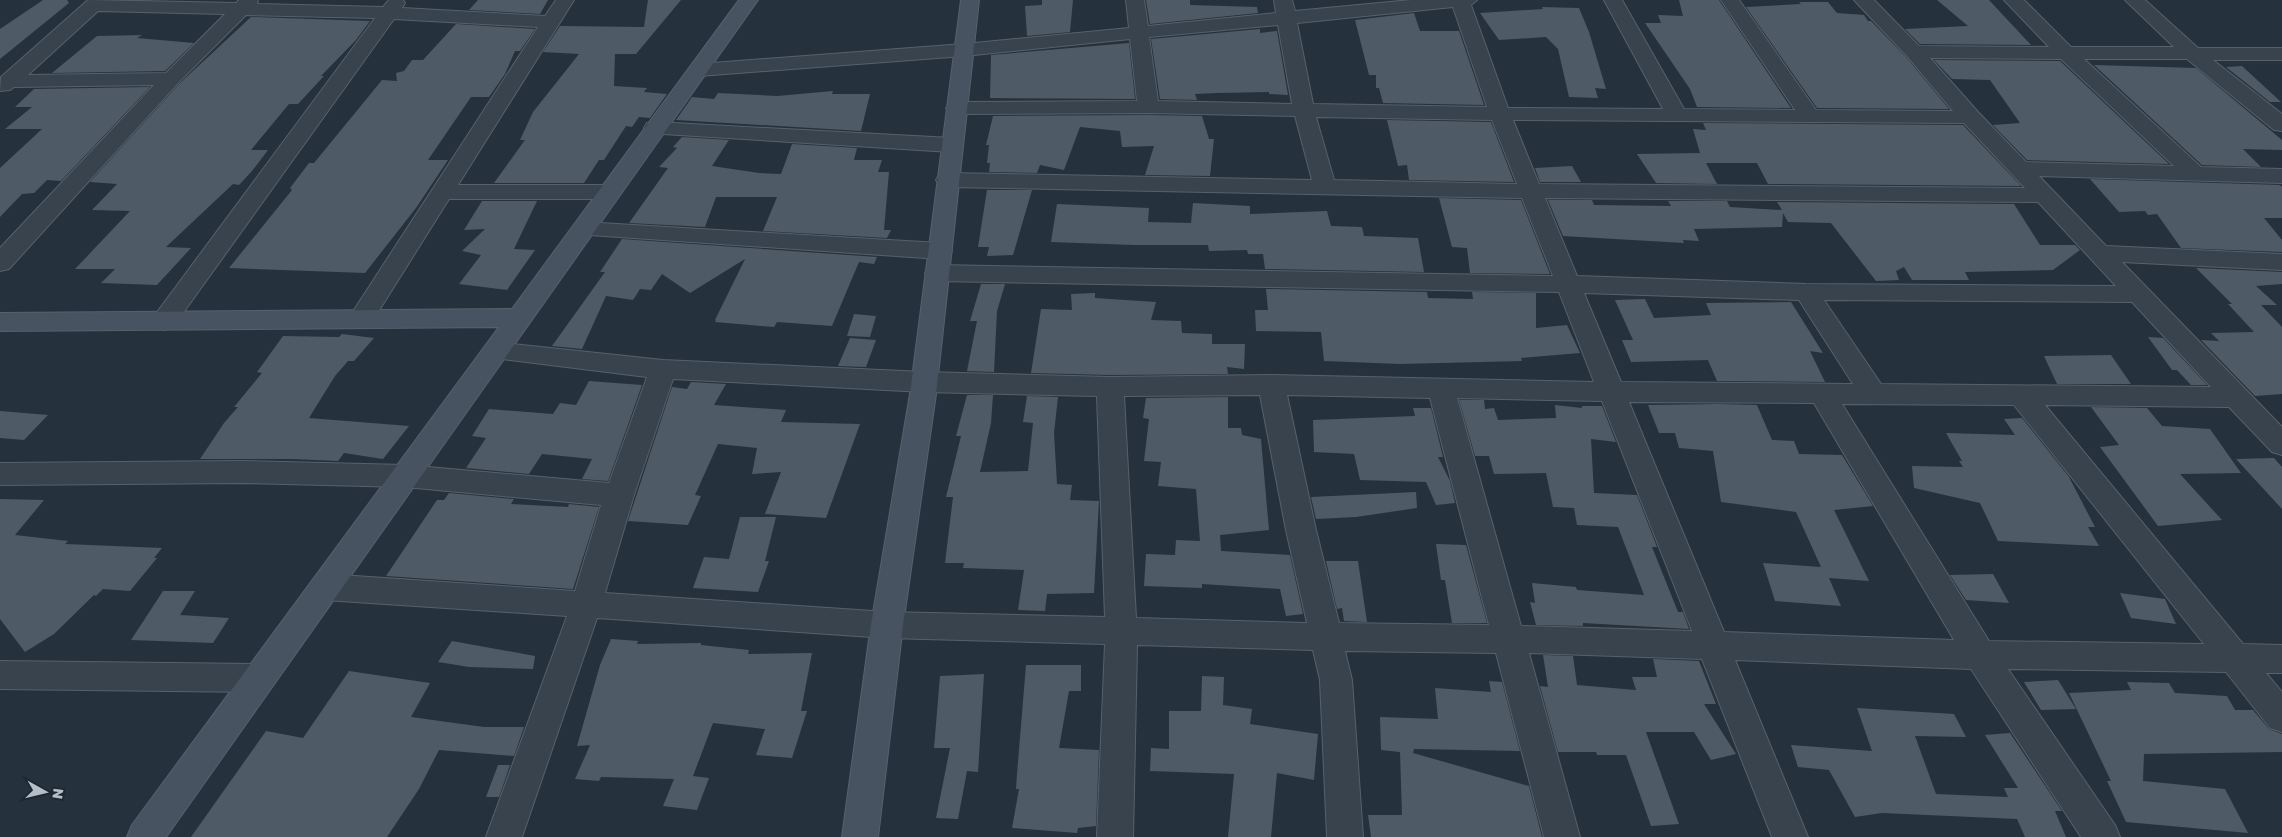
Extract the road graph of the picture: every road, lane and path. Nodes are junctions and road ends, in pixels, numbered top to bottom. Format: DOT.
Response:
graph roads {
  1 [pos="565,0"];
  2 [pos="749,0"];
  3 [pos="970,0"];
  4 [pos="1135,0"];
  5 [pos="1463,0"];
  6 [pos="1613,0"];
  7 [pos="1730,0"];
  8 [pos="1863,0"];
  9 [pos="2013,0"];
  10 [pos="2134,0"];
  11 [pos="96,2"];
  12 [pos="246,4"];
  13 [pos="392,7"];
  14 [pos="1285,9"];
  15 [pos="552,22"];
  16 [pos="1137,33"];
  17 [pos="964,50"];
  18 [pos="1914,52"];
  19 [pos="2065,52"];
  20 [pos="2193,54"];
  21 [pos="2282,54"];
  22 [pos="699,70"];
  23 [pos="171,79"];
  24 [pos="4,85"];
  25 [pos="1148,107"];
  26 [pos="957,108"];
  27 [pos="1304,110"];
  28 [pos="1500,114"];
  29 [pos="1676,114"];
  30 [pos="1810,116"];
  31 [pos="1970,117"];
  32 [pos="2282,125"];
  33 [pos="655,128"];
  34 [pos="951,145"];
  35 [pos="2020,169"];
  36 [pos="2194,173"];
  37 [pos="2282,176"];
  38 [pos="947,180"];
  39 [pos="1325,188"];
  40 [pos="1530,191"];
  41 [pos="442,192"];
  42 [pos="609,192"];
  43 [pos="2046,195"];
  44 [pos="583,229"];
  45 [pos="2100,253"];
  46 [pos="939,262"];
  47 [pos="2282,262"];
  48 [pos="0,263"];
  49 [pos="1567,284"];
  50 [pos="1806,292"];
  51 [pos="2138,294"];
  52 [pos="519,318"];
  53 [pos="361,319"];
  54 [pos="164,321"];
  55 [pos="0,322"];
  56 [pos="495,351"];
  57 [pos="663,369"];
  58 [pos="924,382"];
  59 [pos="1272,385"];
  60 [pos="1110,388"];
  61 [pos="1441,389"];
  62 [pos="1612,392"];
  63 [pos="1822,394"];
  64 [pos="1873,394"];
  65 [pos="2021,395"];
  66 [pos="2243,404"];
  67 [pos="2282,413"];
  68 [pos="2282,445"];
  69 [pos="0,474"];
  70 [pos="405,476"];
  71 [pos="619,494"];
  72 [pos="325,587"];
  73 [pos="586,606"];
  74 [pos="888,625"];
  75 [pos="1120,632"];
  76 [pos="1328,637"];
  77 [pos="1510,639"];
  78 [pos="1714,646"];
  79 [pos="1980,655"];
  80 [pos="2236,659"];
  81 [pos="2282,659"];
  82 [pos="0,675"];
  83 [pos="259,678"];
  84 [pos="2282,717"];
  85 [pos="145,837"];
  86 [pos="504,837"];
  87 [pos="860,837"];
  88 [pos="1115,837"];
  89 [pos="1345,837"];
  90 [pos="1562,837"];
  91 [pos="1790,837"];
  92 [pos="2102,837"];
  1 -- 15 [label="street"];
  2 -- 22 [label="street"];
  3 -- 17 [label="street"];
  4 -- 16 [label="street"];
  5 -- 14 [label="street"];
  5 -- 28 [label="street"];
  6 -- 29 [label="street"];
  7 -- 30 [label="street"];
  8 -- 18 [label="street"];
  9 -- 19 [label="street"];
  10 -- 20 [label="street"];
  11 -- 12 [label="street"];
  11 -- 24 [label="street"];
  12 -- 13 [label="street"];
  12 -- 23 [label="street"];
  13 -- 15 [label="street"];
  13 -- 54 [label="street"];
  14 -- 16 [label="street"];
  14 -- 27 [label="street"];
  15 -- 41 [label="street"];
  16 -- 17 [label="street"];
  16 -- 25 [label="street"];
  17 -- 22 [label="street"];
  17 -- 26 [label="street"];
  18 -- 19 [label="street"];
  18 -- 31 [label="street"];
  19 -- 20 [label="street"];
  19 -- 36 [label="street"];
  20 -- 21 [label="street"];
  20 -- 32 [label="street"];
  22 -- 33 [label="street"];
  23 -- 24 [label="street"];
  23 -- 48 [label="street"];
  25 -- 26 [label="street"];
  25 -- 27 [label="street"];
  26 -- 34 [label="street"];
  27 -- 28 [label="street"];
  27 -- 39 [label="street"];
  28 -- 29 [label="street"];
  28 -- 40 [label="street"];
  29 -- 30 [label="street"];
  30 -- 31 [label="street"];
  31 -- 35 [label="street"];
  33 -- 34 [label="street"];
  33 -- 42 [label="street"];
  34 -- 38 [label="street"];
  35 -- 36 [label="street"];
  35 -- 43 [label="street"];
  36 -- 37 [label="street"];
  38 -- 39 [label="street"];
  38 -- 46 [label="street"];
  39 -- 40 [label="street"];
  40 -- 43 [label="street"];
  40 -- 49 [label="street"];
  41 -- 42 [label="street"];
  41 -- 53 [label="street"];
  42 -- 44 [label="street"];
  43 -- 45 [label="street"];
  44 -- 46 [label="street"];
  44 -- 52 [label="street"];
  45 -- 47 [label="street"];
  45 -- 51 [label="street"];
  46 -- 49 [label="street"];
  46 -- 58 [label="street"];
  49 -- 50 [label="street"];
  49 -- 62 [label="street"];
  50 -- 51 [label="street"];
  50 -- 64 [label="street"];
  51 -- 66 [label="street"];
  52 -- 53 [label="street"];
  52 -- 56 [label="street"];
  53 -- 54 [label="street"];
  54 -- 55 [label="street"];
  56 -- 57 [label="street"];
  56 -- 70 [label="street"];
  57 -- 58 [label="street"];
  57 -- 71 [label="street"];
  58 -- 60 [label="street"];
  58 -- 74 [label="street"];
  59 -- 60 [label="street"];
  59 -- 61 [label="street"];
  59 -- 76 [label="street"];
  60 -- 75 [label="street"];
  61 -- 62 [label="street"];
  61 -- 77 [label="street"];
  62 -- 63 [label="street"];
  62 -- 78 [label="street"];
  63 -- 64 [label="street"];
  63 -- 79 [label="street"];
  64 -- 65 [label="street"];
  65 -- 66 [label="street"];
  65 -- 80 [label="street"];
  66 -- 67 [label="street"];
  66 -- 68 [label="street"];
  69 -- 70 [label="street"];
  70 -- 71 [label="street"];
  70 -- 72 [label="street"];
  71 -- 73 [label="street"];
  72 -- 73 [label="street"];
  72 -- 83 [label="street"];
  73 -- 74 [label="street"];
  73 -- 86 [label="street"];
  74 -- 75 [label="street"];
  74 -- 87 [label="street"];
  75 -- 76 [label="street"];
  75 -- 88 [label="street"];
  76 -- 77 [label="street"];
  76 -- 89 [label="street"];
  77 -- 78 [label="street"];
  77 -- 90 [label="street"];
  78 -- 79 [label="street"];
  78 -- 91 [label="street"];
  79 -- 80 [label="street"];
  79 -- 92 [label="street"];
  80 -- 81 [label="street"];
  80 -- 84 [label="street"];
  82 -- 83 [label="street"];
  83 -- 85 [label="street"];
}
